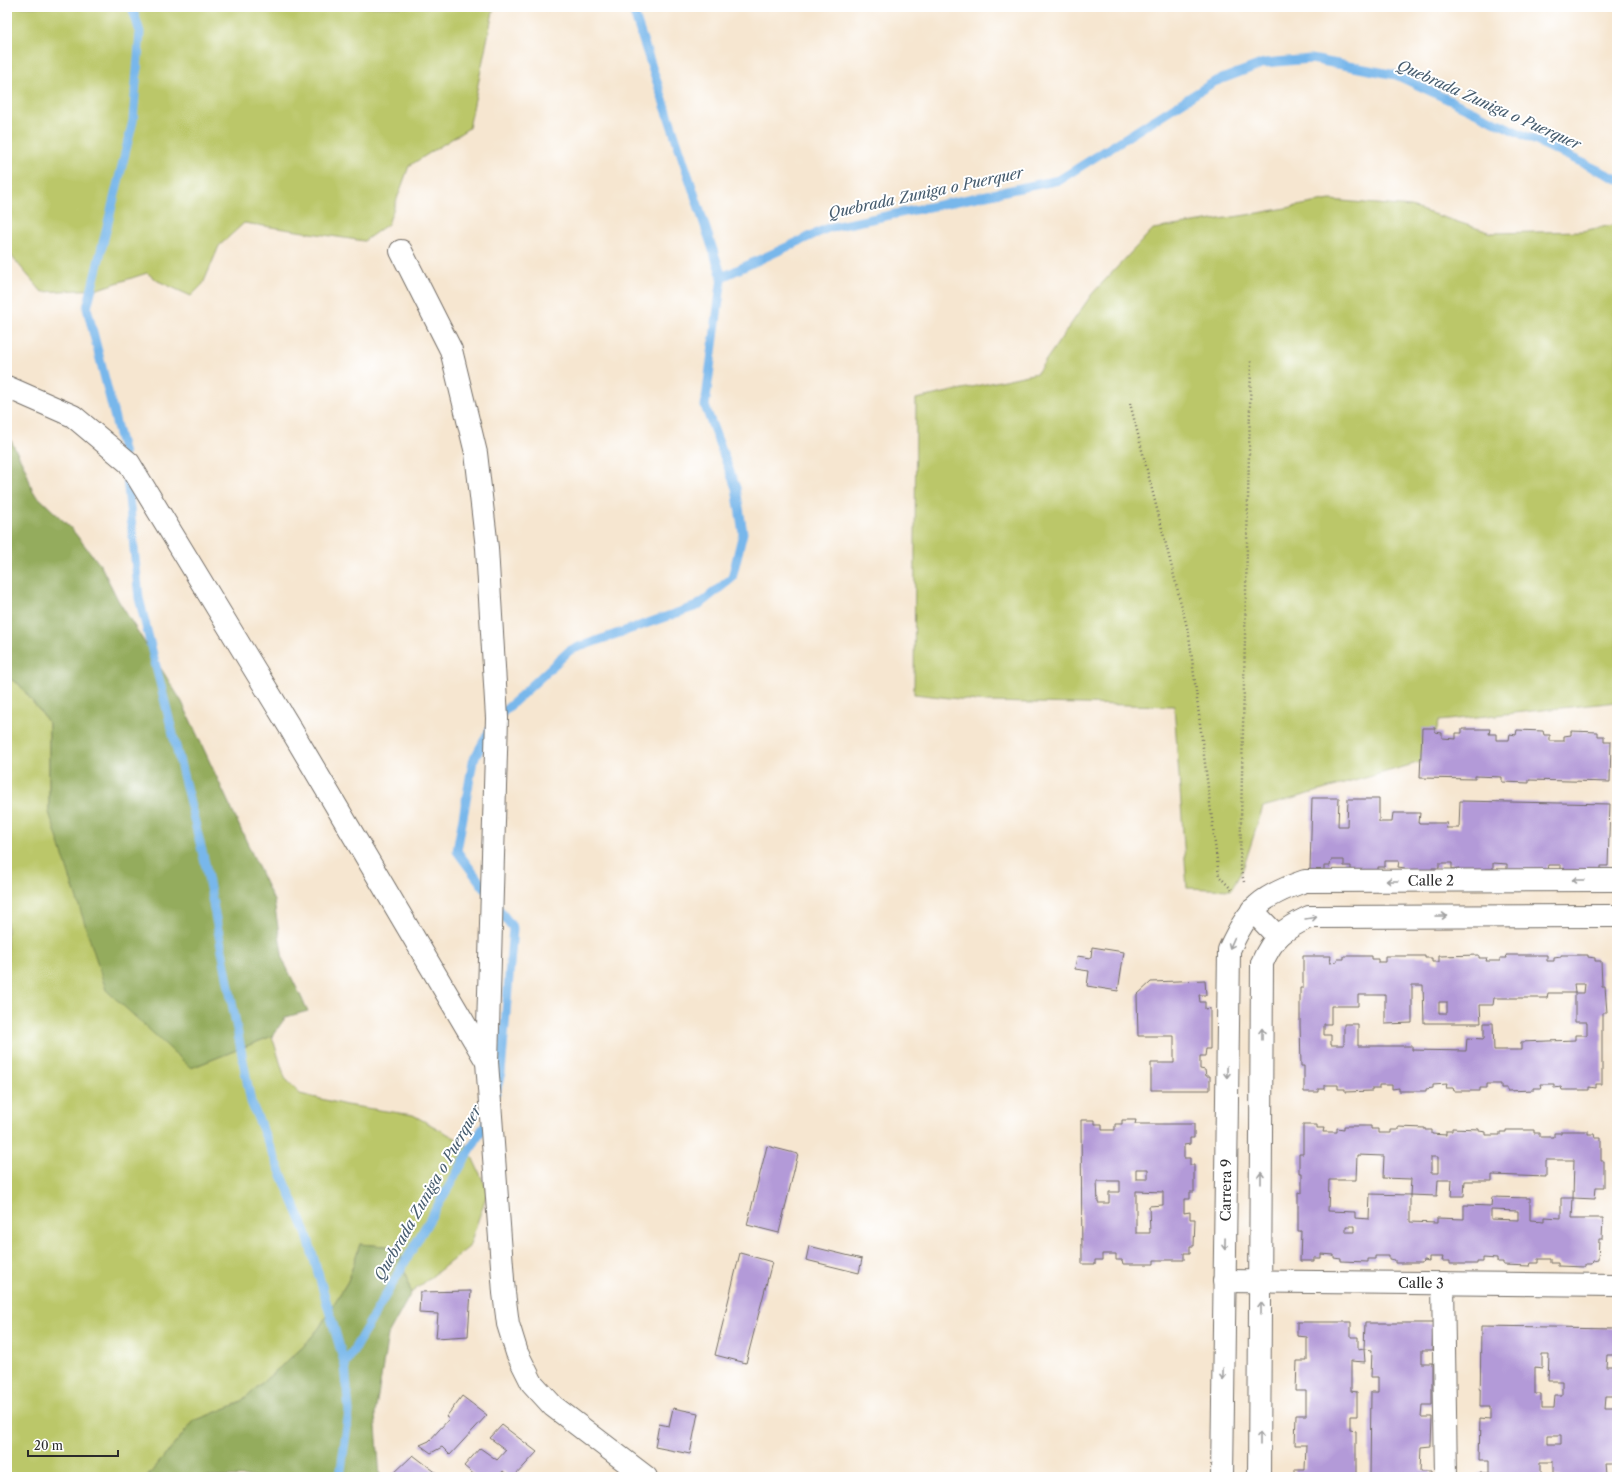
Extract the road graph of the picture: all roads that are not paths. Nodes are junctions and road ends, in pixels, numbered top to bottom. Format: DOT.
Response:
graph roads {
  1 [pos="401,251"];
  2 [pos="7,387"];
  3 [pos="1617,880"];
  4 [pos="1252,910"];
  5 [pos="1617,916"];
  6 [pos="1277,936"];
  7 [pos="487,1062"];
  8 [pos="1224,1281"];
  9 [pos="1261,1281"];
  10 [pos="1443,1283"];
  11 [pos="1617,1285"];
  12 [pos="646,1477"];
  13 [pos="1222,1477"];
  14 [pos="1259,1477"];
  15 [pos="1446,1477"];
  1 -- 7 [label="street"];
  2 -- 7 [label="street"];
  3 -- 4 [label="street, Calle 2, one-way"];
  4 -- 6 [label="street"];
  4 -- 8 [label="street, Carrera 9, one-way"];
  6 -- 5 [label="street, one-way"];
  9 -- 6 [label="street, one-way"];
  7 -- 12 [label="street"];
  8 -- 9 [label="street, Calle 3"];
  8 -- 13 [label="street, Carrera 9, one-way"];
  9 -- 10 [label="street, Calle 3"];
  14 -- 9 [label="street, one-way"];
  10 -- 11 [label="street, Calle 3"];
  10 -- 15 [label="street"];
}
